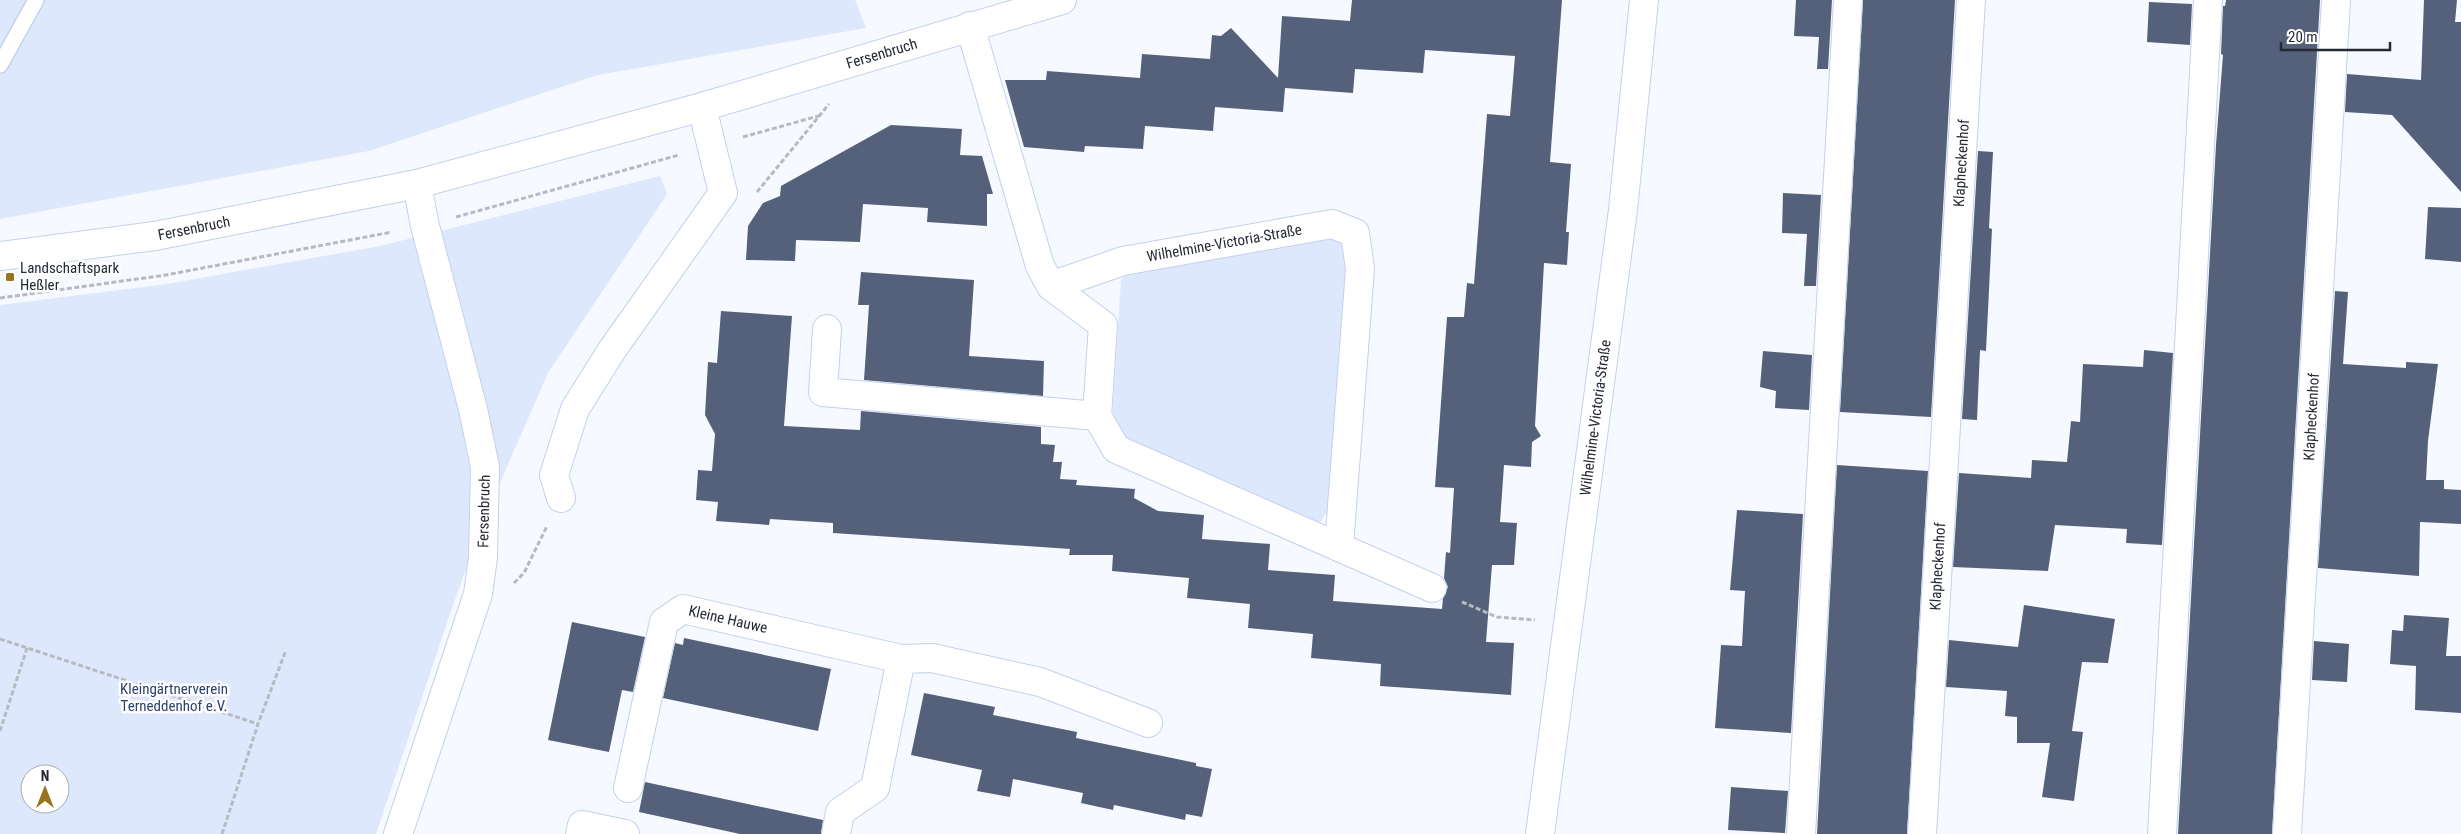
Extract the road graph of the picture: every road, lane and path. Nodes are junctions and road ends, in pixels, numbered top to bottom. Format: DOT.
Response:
graph roads {
  1 [pos="36,0"];
  2 [pos="1062,0"];
  3 [pos="1644,0"];
  4 [pos="1848,0"];
  5 [pos="1971,0"];
  6 [pos="2208,0"];
  7 [pos="2336,0"];
  8 [pos="970,26"];
  9 [pos="0,65"];
  10 [pos="702,107"];
  11 [pos="417,184"];
  12 [pos="0,256"];
  13 [pos="1051,286"];
  14 [pos="826,329"];
  15 [pos="1097,416"];
  16 [pos="561,498"];
  17 [pos="1339,546"];
  18 [pos="1432,588"];
  19 [pos="1567,622"];
  20 [pos="0,639"];
  21 [pos="27,648"];
  22 [pos="286,650"];
  23 [pos="901,659"];
  24 [pos="1148,723"];
  25 [pos="258,724"];
  26 [pos="0,731"];
  27 [pos="628,788"];
  28 [pos="222,834"];
  29 [pos="398,834"];
  30 [pos="580,834"];
  31 [pos="625,834"];
  32 [pos="836,834"];
  33 [pos="1540,834"];
  34 [pos="1801,834"];
  35 [pos="1922,834"];
  36 [pos="2162,834"];
  37 [pos="2287,834"];
  1 -- 9 [label="lane"];
  2 -- 8 [label="street, Fersenbruch"];
  3 -- 19 [label="street, Wilhelmine-Victoria-Straße"];
  4 -- 34 [label="street"];
  5 -- 35 [label="street, Klapheckenhof"];
  6 -- 36 [label="street"];
  7 -- 37 [label="street, Klapheckenhof"];
  8 -- 10 [label="street, Fersenbruch"];
  8 -- 13 [label="street"];
  10 -- 11 [label="street, Fersenbruch"];
  10 -- 16 [label="street"];
  11 -- 12 [label="street, Fersenbruch"];
  11 -- 29 [label="street, Fersenbruch"];
  13 -- 15 [label="street"];
  13 -- 17 [label="street, Wilhelmine-Victoria-Straße"];
  14 -- 15 [label="street"];
  15 -- 17 [label="street"];
  17 -- 18 [label="street"];
  18 -- 19 [label="path"];
  19 -- 33 [label="street, Wilhelmine-Victoria-Straße"];
  20 -- 21 [label="path"];
  21 -- 25 [label="path"];
  21 -- 26 [label="path"];
  22 -- 25 [label="path"];
  23 -- 24 [label="street, Kleine Hauwe"];
  23 -- 27 [label="street, Kleine Hauwe"];
  23 -- 32 [label="street"];
  25 -- 28 [label="path"];
  30 -- 31 [label="street"];
}
